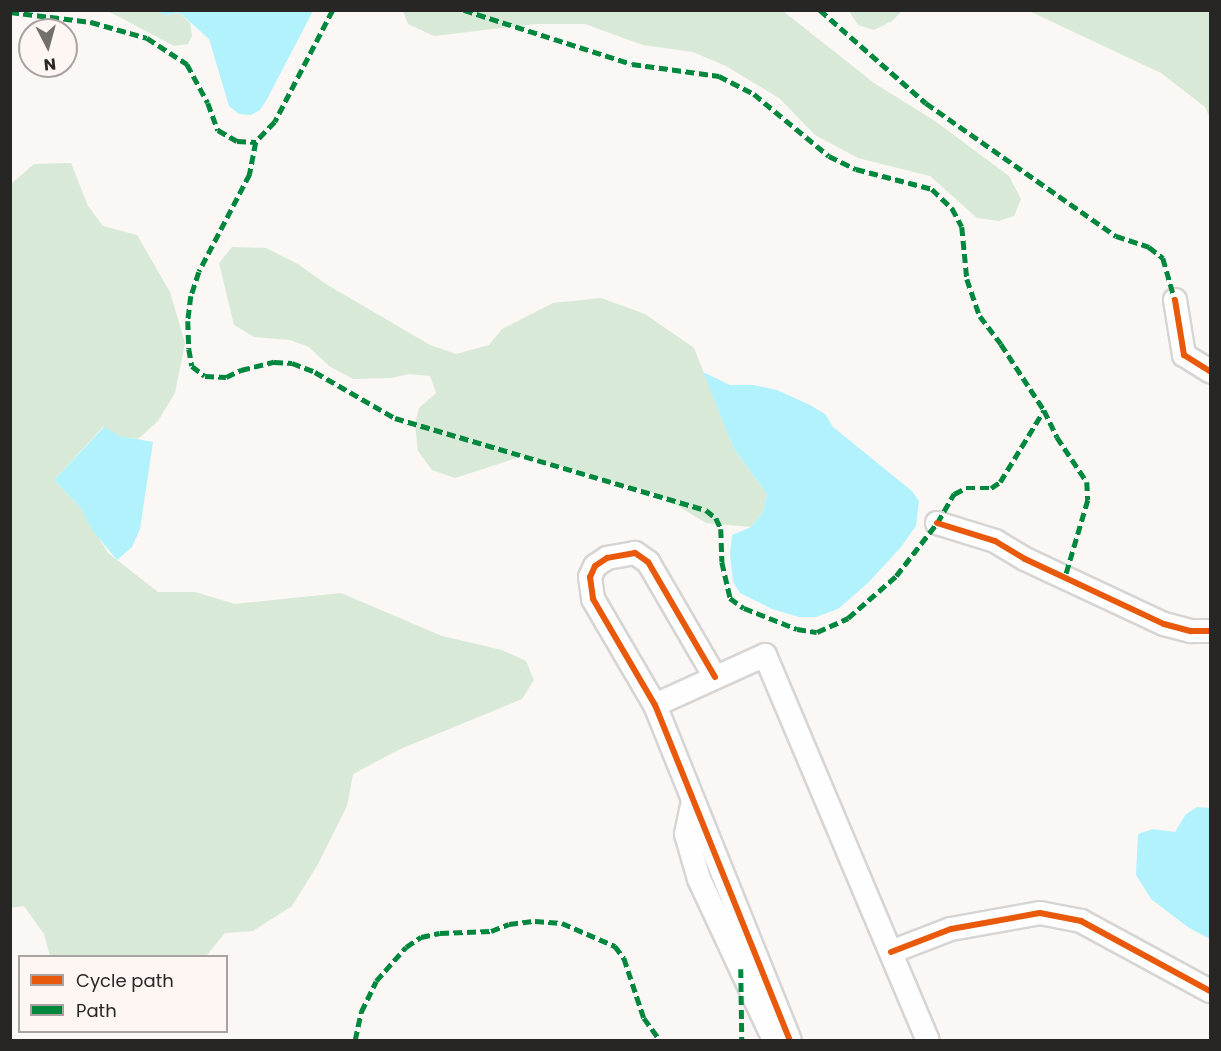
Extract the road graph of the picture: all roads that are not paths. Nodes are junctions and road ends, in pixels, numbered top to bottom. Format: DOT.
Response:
graph roads {
  1 [pos="1175,300"];
  2 [pos="1210,371"];
  3 [pos="937,523"];
  4 [pos="1210,631"];
  5 [pos="715,677"];
  6 [pos="655,705"];
  7 [pos="693,801"];
  8 [pos="891,952"];
  9 [pos="1210,991"];
  10 [pos="774,1041"];
  11 [pos="790,1041"];
  12 [pos="928,1041"];
  1 -- 2 [label="street"];
  3 -- 4 [label="street"];
  5 -- 6 [label="street"];
  5 -- 6 [label="street"];
  5 -- 8 [label="street"];
  6 -- 7 [label="street"];
  7 -- 10 [label="street"];
  7 -- 11 [label="street"];
  8 -- 9 [label="street"];
  8 -- 12 [label="street"];
}
